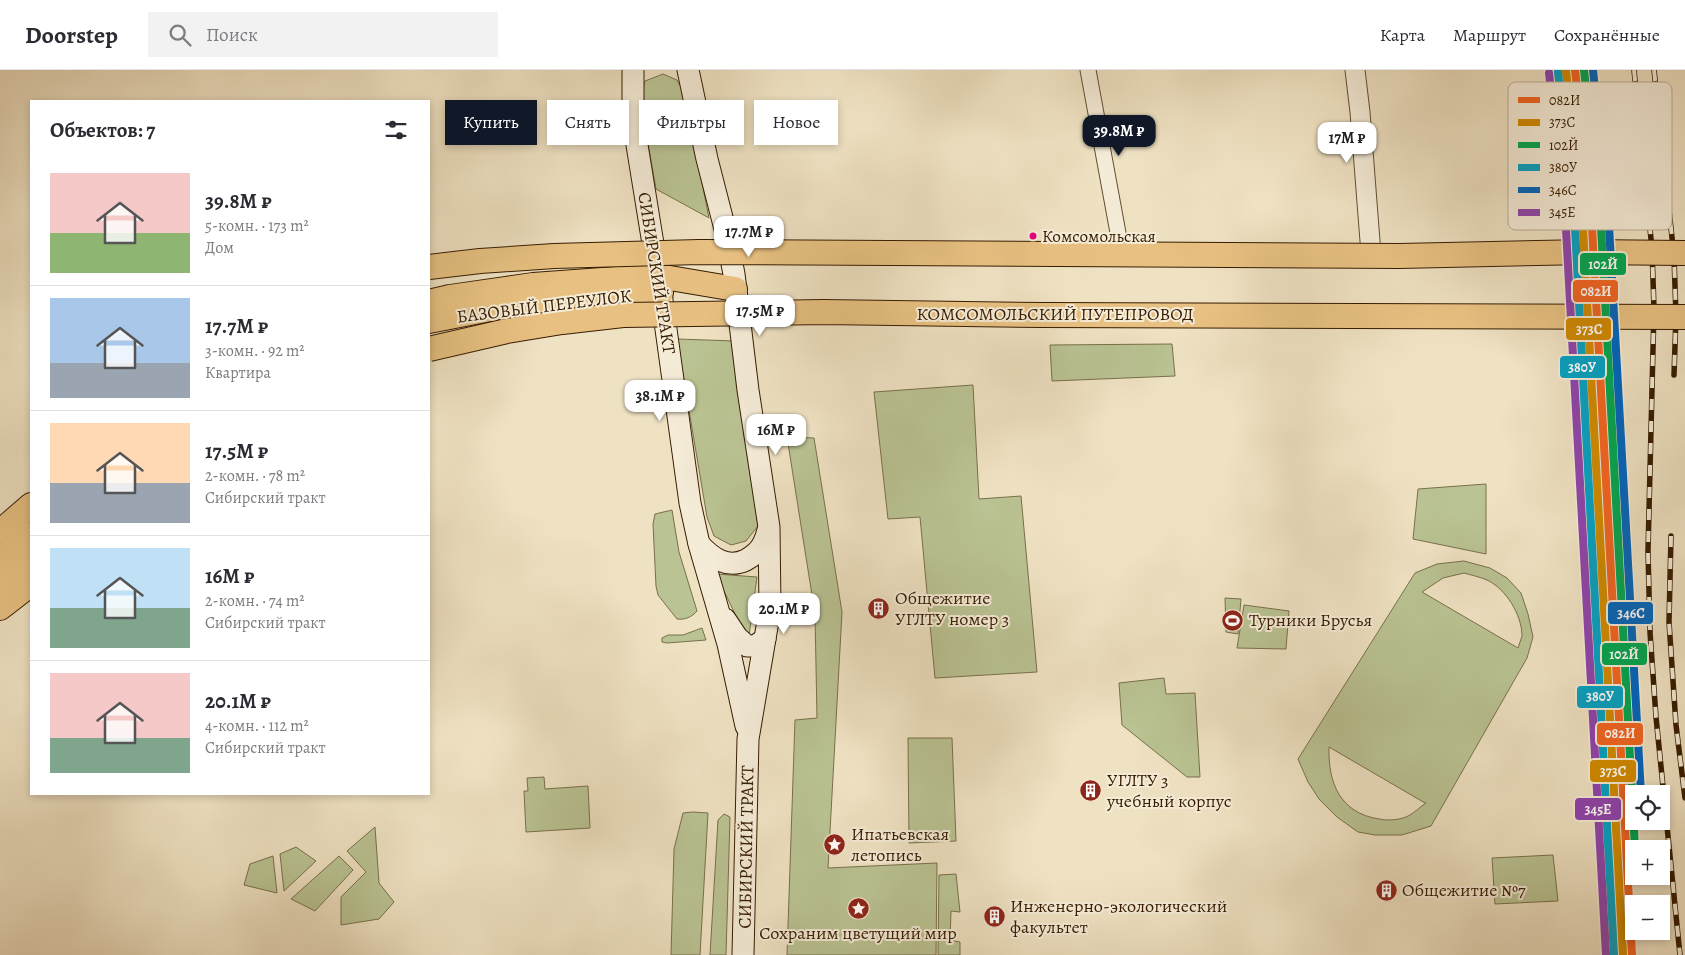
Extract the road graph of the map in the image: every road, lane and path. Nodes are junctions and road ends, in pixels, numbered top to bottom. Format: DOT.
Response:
graph roads {
  1 [pos="646,70"];
  2 [pos="674,70"];
  3 [pos="1088,70"];
  4 [pos="1354,70"];
  5 [pos="632,78"];
  6 [pos="690,79"];
  7 [pos="1121,249"];
  8 [pos="1685,253"];
  9 [pos="1371,254"];
  10 [pos="430,267"];
  11 [pos="659,284"];
  12 [pos="735,289"];
  13 [pos="430,302"];
  14 [pos="1685,317"];
  15 [pos="430,321"];
  16 [pos="430,349"];
  17 [pos="30,506"];
  18 [pos="769,527"];
  19 [pos="0,532"];
  20 [pos="30,535"];
  21 [pos="699,544"];
  22 [pos="0,560"];
  23 [pos="30,563"];
  24 [pos="30,585"];
  25 [pos="0,587"];
  26 [pos="0,608"];
  27 [pos="718,608"];
  28 [pos="765,639"];
  29 [pos="748,739"];
  30 [pos="743,955"];
  1 -- 5 [label="main road"];
  2 -- 6 [label="main road"];
  3 -- 7 [label="street"];
  4 -- 9 [label="street"];
  5 -- 11 [label="main road, СИБИРСКИЙ ТРАКТ"];
  6 -- 12 [label="main road, СИБИРСКИЙ ТРАКТ"];
  8 -- 10 [label="main road, bridge"];
  11 -- 12 [label="main road"];
  11 -- 13 [label="main road, БАЗОВЫЙ ПЕРЕУЛОК"];
  11 -- 15 [label="main road, БАЗОВЫЙ ПЕРЕУЛОК"];
  11 -- 21 [label="main road, СИБИРСКИЙ ТРАКТ"];
  12 -- 18 [label="main road, СИБИРСКИЙ ТРАКТ"];
  14 -- 16 [label="main road, КОМСОМОЛЬСКИЙ ПУТЕПРОВОД, bridge"];
  17 -- 19 [label="main road"];
  18 -- 21 [label="main road"];
  18 -- 28 [label="main road, СИБИРСКИЙ ТРАКТ"];
  20 -- 22 [label="main road"];
  21 -- 27 [label="main road, СИБИРСКИЙ ТРАКТ"];
  23 -- 25 [label="main road"];
  24 -- 26 [label="main road"];
  27 -- 28 [label="main road"];
  27 -- 29 [label="main road, СИБИРСКИЙ ТРАКТ"];
  28 -- 29 [label="main road, СИБИРСКИЙ ТРАКТ"];
  29 -- 30 [label="main road, СИБИРСКИЙ ТРАКТ"];
}
